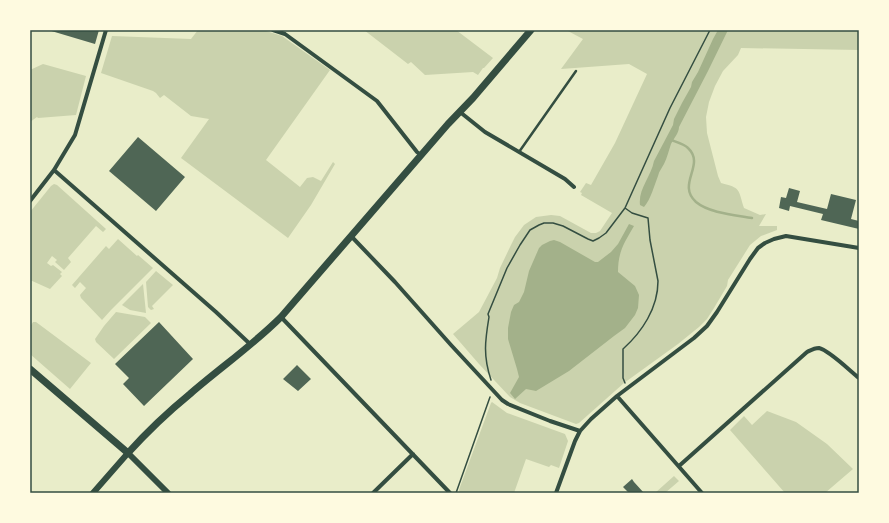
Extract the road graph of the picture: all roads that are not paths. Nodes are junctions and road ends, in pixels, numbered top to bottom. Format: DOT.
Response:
graph roads {
  1 [pos="106,30"];
  2 [pos="273,30"];
  3 [pos="531,30"];
  4 [pos="576,71"];
  5 [pos="460,112"];
  6 [pos="519,152"];
  7 [pos="421,155"];
  8 [pos="54,170"];
  9 [pos="574,187"];
  10 [pos="30,200"];
  11 [pos="351,236"];
  12 [pos="859,248"];
  13 [pos="281,317"];
  14 [pos="250,344"];
  15 [pos="30,368"];
  16 [pos="859,378"];
  17 [pos="617,396"];
  18 [pos="580,431"];
  19 [pos="128,453"];
  20 [pos="413,454"];
  21 [pos="679,466"];
  22 [pos="93,493"];
  23 [pos="168,493"];
  24 [pos="373,493"];
  25 [pos="450,493"];
  26 [pos="556,493"];
  27 [pos="702,493"];
  1 -- 8 [label="street"];
  2 -- 7 [label="street"];
  3 -- 5 [label="main road"];
  4 -- 6 [label="lane"];
  5 -- 6 [label="street"];
  5 -- 7 [label="main road"];
  6 -- 9 [label="street"];
  7 -- 11 [label="main road"];
  8 -- 10 [label="street"];
  8 -- 14 [label="street"];
  11 -- 13 [label="main road"];
  11 -- 18 [label="street"];
  12 -- 17 [label="street"];
  13 -- 14 [label="main road"];
  13 -- 20 [label="street"];
  14 -- 19 [label="main road"];
  15 -- 19 [label="main road"];
  16 -- 21 [label="street"];
  17 -- 18 [label="street"];
  17 -- 21 [label="street"];
  18 -- 26 [label="street"];
  19 -- 22 [label="street"];
  19 -- 23 [label="street"];
  20 -- 24 [label="street"];
  20 -- 25 [label="street"];
  21 -- 27 [label="street"];
}
